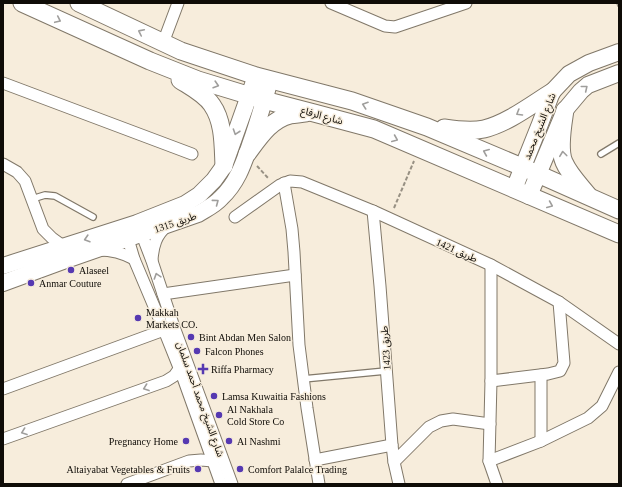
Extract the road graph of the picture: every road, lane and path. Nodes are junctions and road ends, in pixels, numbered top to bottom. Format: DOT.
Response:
graph roads {
  1 [pos="22,3"];
  2 [pos="79,3"];
  3 [pos="178,3"];
  4 [pos="331,3"];
  5 [pos="466,3"];
  6 [pos="617,3"];
  7 [pos="619,8"];
  8 [pos="162,43"];
  9 [pos="619,52"];
  10 [pos="150,61"];
  11 [pos="619,73"];
  12 [pos="263,78"];
  13 [pos="3,83"];
  14 [pos="552,92"];
  15 [pos="257,98"];
  16 [pos="565,110"];
  17 [pos="314,113"];
  18 [pos="427,127"];
  19 [pos="619,143"];
  20 [pos="192,154"];
  21 [pos="247,154"];
  22 [pos="601,154"];
  23 [pos="413,162"];
  24 [pos="4,166"];
  25 [pos="224,166"];
  26 [pos="530,171"];
  27 [pos="280,185"];
  28 [pos="521,193"];
  29 [pos="398,198"];
  30 [pos="591,198"];
  31 [pos="32,199"];
  32 [pos="619,210"];
  33 [pos="372,211"];
  34 [pos="94,217"];
  35 [pos="235,217"];
  36 [pos="170,224"];
  37 [pos="133,231"];
  38 [pos="619,234"];
  39 [pos="89,252"];
  40 [pos="58,253"];
  41 [pos="134,259"];
  42 [pos="152,260"];
  43 [pos="491,265"];
  44 [pos="3,266"];
  45 [pos="295,275"];
  46 [pos="3,283"];
  47 [pos="163,294"];
  48 [pos="559,302"];
  49 [pos="164,330"];
  50 [pos="619,344"];
  51 [pos="180,369"];
  52 [pos="386,371"];
  53 [pos="619,372"];
  54 [pos="541,375"];
  55 [pos="303,379"];
  56 [pos="491,381"];
  57 [pos="3,389"];
  58 [pos="490,424"];
  59 [pos="3,439"];
  60 [pos="541,441"];
  61 [pos="206,442"];
  62 [pos="392,445"];
  63 [pos="315,460"];
  64 [pos="189,461"];
  65 [pos="213,461"];
  66 [pos="489,461"];
  67 [pos="394,462"];
  68 [pos="127,484"];
  69 [pos="221,484"];
  70 [pos="232,484"];
  71 [pos="319,484"];
  72 [pos="399,484"];
  73 [pos="497,484"];
  1 -- 10 [label="main road, شارع الرفاع, one-way"];
  8 -- 2 [label="main road, one-way"];
  3 -- 8 [label="street"];
  4 -- 5 [label="street"];
  6 -- 7 [label="path"];
  8 -- 12 [label="main road"];
  9 -- 14 [label="street, شارع الشيخ محمد"];
  10 -- 15 [label="main road, شارع الرفاع, one-way"];
  10 -- 25 [label="main road"];
  16 -- 11 [label="street, شارع الشيخ محمد, one-way"];
  12 -- 15 [label="street, طريق 1315"];
  18 -- 12 [label="main road, one-way"];
  13 -- 20 [label="street"];
  14 -- 18 [label="main road, one-way"];
  14 -- 26 [label="street, شارع الشيخ محمد"];
  15 -- 17 [label="main road, شارع الرفاع"];
  15 -- 21 [label="street, طريق 1315"];
  15 -- 25 [label="street, طريق 1315, one-way"];
  16 -- 26 [label="street, شارع الشيخ محمد"];
  30 -- 16 [label="main road, one-way"];
  17 -- 21 [label="main road"];
  17 -- 28 [label="main road, شارع الرفاع, one-way"];
  26 -- 18 [label="main road, one-way"];
  19 -- 22 [label="lane"];
  21 -- 27 [label="path"];
  36 -- 21 [label="street, طريق 1315, one-way"];
  23 -- 29 [label="path"];
  24 -- 31 [label="street"];
  25 -- 37 [label="street, طريق 1315"];
  26 -- 28 [label="street, شارع الشيخ محمد"];
  26 -- 30 [label="main road"];
  27 -- 33 [label="street, طريق 1421"];
  27 -- 35 [label="street"];
  27 -- 45 [label="street"];
  28 -- 38 [label="main road, شارع الرفاع, one-way"];
  30 -- 32 [label="main road"];
  31 -- 34 [label="lane"];
  31 -- 40 [label="street"];
  33 -- 43 [label="street, طريق 1421"];
  33 -- 52 [label="street, طريق 1423"];
  36 -- 37 [label="street, طريق 1315"];
  36 -- 42 [label="street"];
  37 -- 39 [label="street, طريق 1315"];
  37 -- 40 [label="street, طريق 1315, one-way"];
  37 -- 41 [label="street, شارع الشيخ محمد أحمد سلمان"];
  37 -- 42 [label="street, شارع الشيخ محمد أحمد سلمان"];
  39 -- 40 [label="street, طريق 1315"];
  39 -- 41 [label="street"];
  40 -- 44 [label="street, طريق 1315"];
  40 -- 46 [label="street, طريق 1315"];
  41 -- 49 [label="street, شارع الشيخ محمد أحمد سلمان"];
  47 -- 42 [label="street, شارع الشيخ محمد أحمد سلمان, one-way"];
  43 -- 48 [label="street, طريق 1421"];
  43 -- 56 [label="street"];
  45 -- 47 [label="street"];
  45 -- 55 [label="street"];
  47 -- 70 [label="street, شارع الشيخ محمد أحمد سلمان"];
  48 -- 50 [label="street, طريق 1421"];
  48 -- 54 [label="street"];
  49 -- 51 [label="street, شارع الشيخ محمد أحمد سلمان"];
  49 -- 57 [label="street"];
  51 -- 59 [label="street, one-way"];
  51 -- 61 [label="street, شارع الشيخ محمد أحمد سلمان"];
  52 -- 55 [label="lane"];
  52 -- 62 [label="street, طريق 1423"];
  53 -- 60 [label="street"];
  54 -- 56 [label="street"];
  54 -- 60 [label="street"];
  55 -- 63 [label="street"];
  56 -- 58 [label="street"];
  58 -- 66 [label="street"];
  58 -- 67 [label="street"];
  60 -- 66 [label="street"];
  61 -- 64 [label="street"];
  61 -- 65 [label="street, شارع الشيخ محمد أحمد سلمان"];
  62 -- 63 [label="street"];
  62 -- 67 [label="street, طريق 1423"];
  63 -- 71 [label="street"];
  64 -- 65 [label="street"];
  64 -- 68 [label="street"];
  65 -- 69 [label="street, شارع الشيخ محمد أحمد سلمان"];
  66 -- 73 [label="street"];
  67 -- 72 [label="street, طريق 1423"];
}
